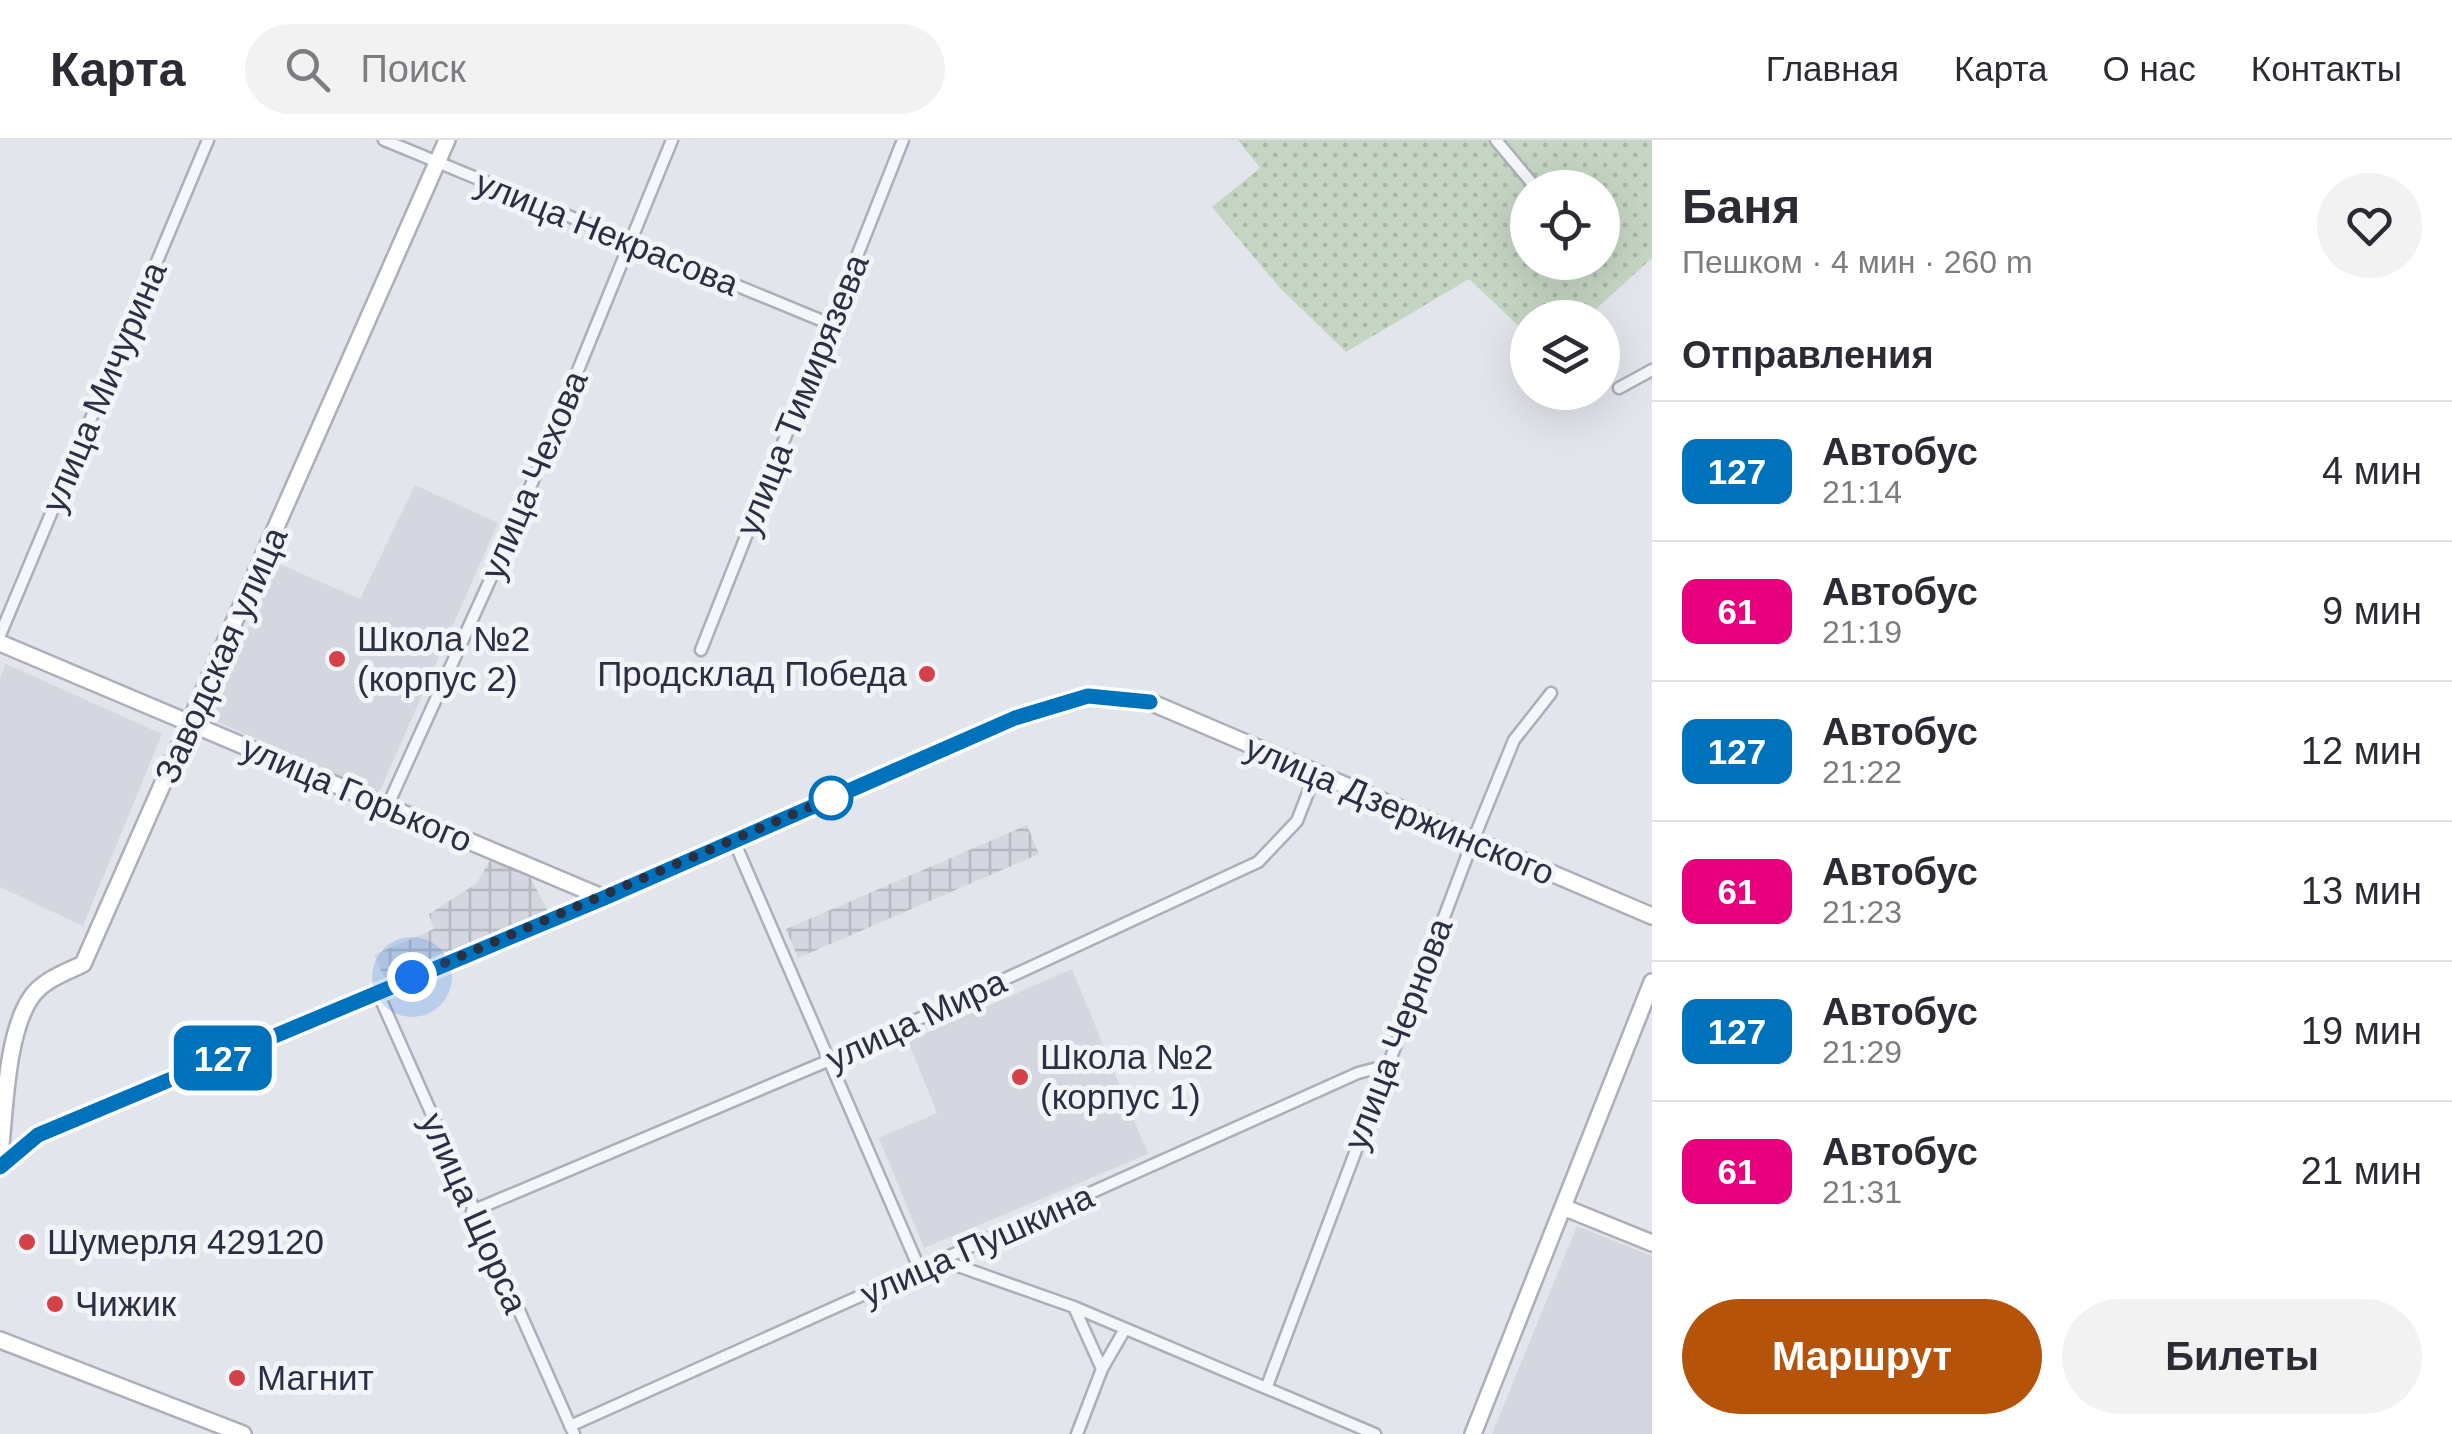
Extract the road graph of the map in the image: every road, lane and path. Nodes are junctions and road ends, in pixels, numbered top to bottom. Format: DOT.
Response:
graph roads {
  1 [pos="208,140"];
  2 [pos="384,140"];
  3 [pos="447,140"];
  4 [pos="672,140"];
  5 [pos="903,140"];
  6 [pos="1496,140"];
  7 [pos="438,164"];
  8 [pos="1521,170"];
  9 [pos="630,243"];
  10 [pos="830,324"];
  11 [pos="1652,370"];
  12 [pos="1620,387"];
  13 [pos="0,635"];
  14 [pos="0,643"];
  15 [pos="702,650"];
  16 [pos="1551,693"];
  17 [pos="191,724"];
  18 [pos="1315,775"];
  19 [pos="387,807"];
  20 [pos="734,842"];
  21 [pos="1472,843"];
  22 [pos="604,898"];
  23 [pos="1652,916"];
  24 [pos="1652,982"];
  25 [pos="377,991"];
  26 [pos="830,1060"];
  27 [pos="1385,1066"];
  28 [pos="0,1155"];
  29 [pos="0,1167"];
  30 [pos="1562,1207"];
  31 [pos="472,1211"];
  32 [pos="1652,1243"];
  33 [pos="944,1261"];
  34 [pos="920,1270"];
  35 [pos="1074,1308"];
  36 [pos="1125,1328"];
  37 [pos="0,1340"];
  38 [pos="1102,1369"];
  39 [pos="1267,1386"];
  40 [pos="572,1430"];
  41 [pos="244,1434"];
  42 [pos="1077,1434"];
  43 [pos="1375,1434"];
  44 [pos="1473,1434"];
  1 -- 13 [label="street, улица Мичурина"];
  2 -- 7 [label="street, улица Некрасова"];
  3 -- 7 [label="street, Заводская улица"];
  4 -- 9 [label="street, улица Чехова"];
  5 -- 10 [label="street, улица Тимирязева"];
  6 -- 8 [label="street"];
  7 -- 9 [label="street, улица Некрасова"];
  7 -- 17 [label="street, Заводская улица"];
  9 -- 10 [label="street, улица Некрасова"];
  9 -- 19 [label="street, улица Чехова"];
  10 -- 15 [label="street, улица Тимирязева"];
  11 -- 12 [label="street"];
  14 -- 17 [label="street, улица Горького"];
  16 -- 21 [label="street, улица Чернова"];
  17 -- 19 [label="street, улица Горького"];
  17 -- 28 [label="street, Заводская улица"];
  18 -- 20 [label="street, улица Дзержинского"];
  18 -- 21 [label="street, улица Дзержинского"];
  18 -- 26 [label="street, улица Мира"];
  19 -- 22 [label="street, улица Горького"];
  20 -- 22 [label="street, улица Дзержинского"];
  20 -- 26 [label="street"];
  21 -- 23 [label="street, улица Дзержинского"];
  21 -- 27 [label="street, улица Чернова"];
  22 -- 25 [label="street, улица Дзержинского"];
  24 -- 30 [label="street"];
  25 -- 29 [label="street, улица Дзержинского"];
  25 -- 31 [label="street, улица Щорса"];
  26 -- 31 [label="street, улица Мира"];
  26 -- 34 [label="street"];
  27 -- 33 [label="street, улица Пушкина"];
  27 -- 39 [label="street, улица Чернова"];
  30 -- 32 [label="street"];
  30 -- 44 [label="street"];
  31 -- 40 [label="street, улица Щорса"];
  33 -- 34 [label="street, улица Пушкина"];
  33 -- 35 [label="street"];
  34 -- 40 [label="street, улица Пушкина"];
  35 -- 36 [label="street"];
  35 -- 38 [label="street"];
  36 -- 38 [label="street"];
  36 -- 39 [label="street"];
  37 -- 41 [label="street"];
  38 -- 42 [label="street"];
  39 -- 43 [label="street"];
}
